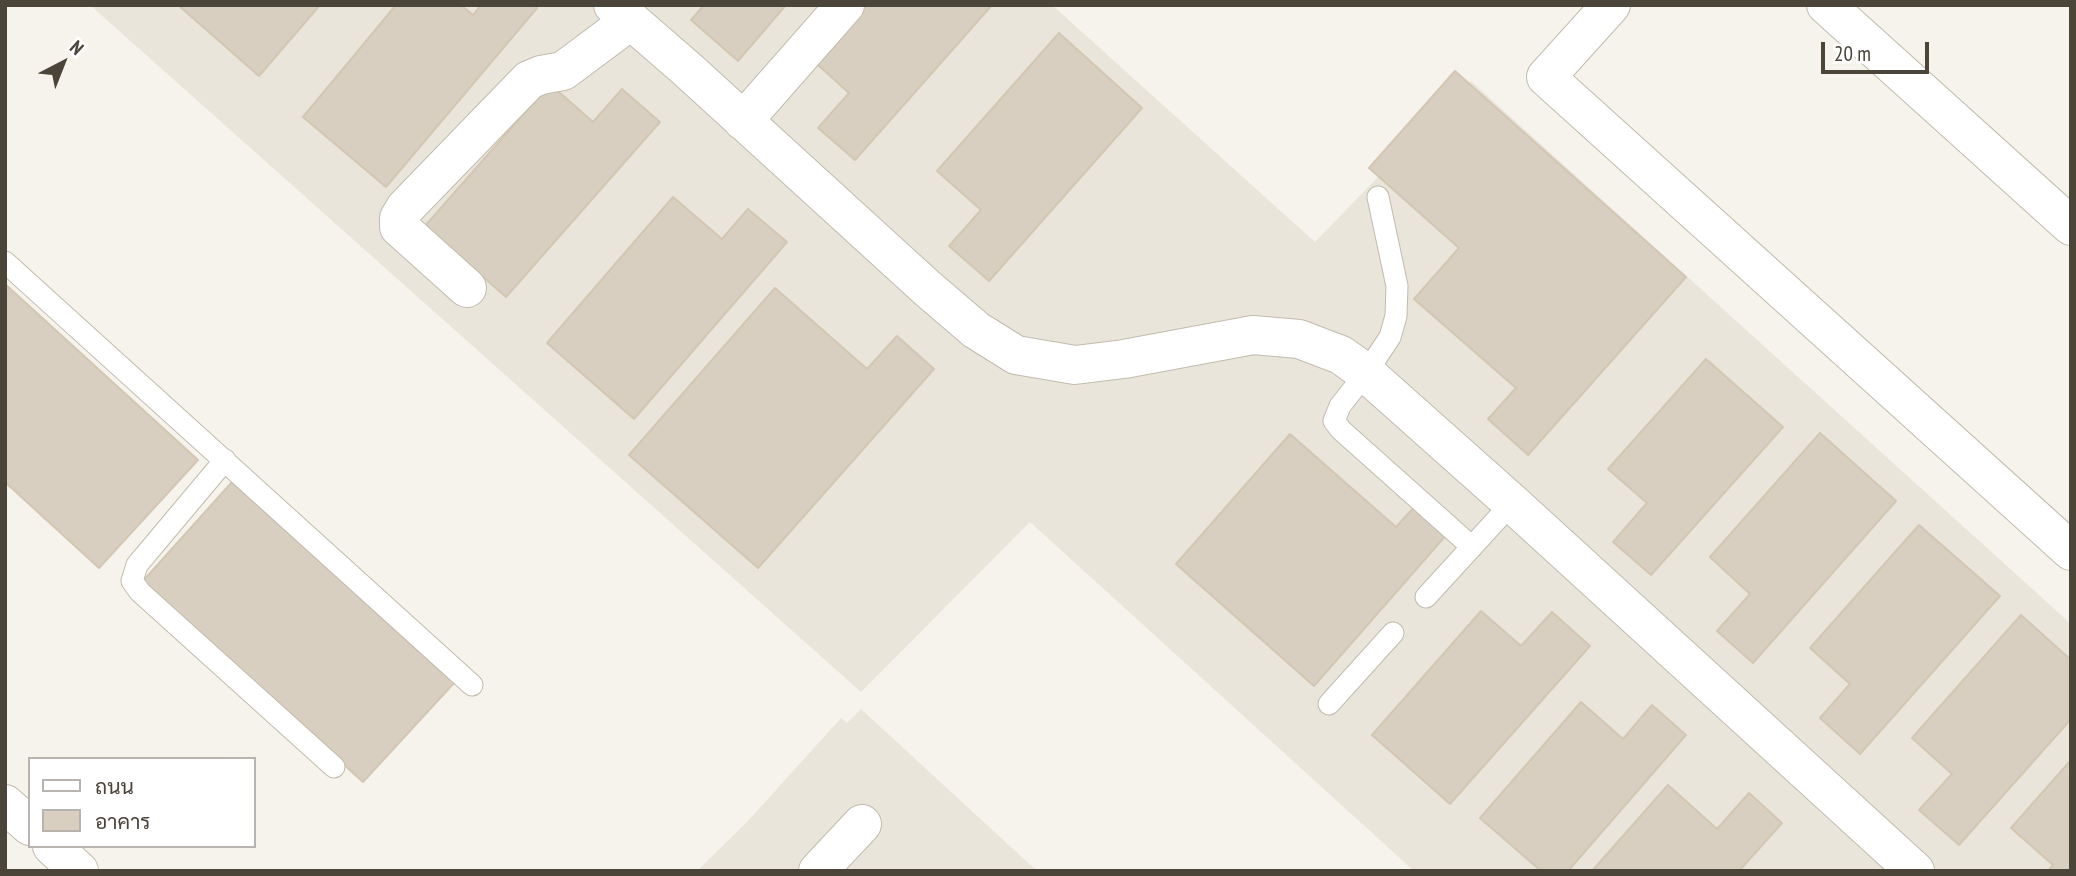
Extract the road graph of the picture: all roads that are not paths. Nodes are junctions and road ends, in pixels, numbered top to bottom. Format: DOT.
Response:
graph roads {
  1 [pos="845,5"];
  2 [pos="1611,5"];
  3 [pos="1826,5"];
  4 [pos="621,11"];
  5 [pos="743,121"];
  6 [pos="1378,197"];
  7 [pos="2071,226"];
  8 [pos="5,262"];
  9 [pos="467,288"];
  10 [pos="1366,373"];
  11 [pos="225,460"];
  12 [pos="1512,503"];
  13 [pos="1472,547"];
  14 [pos="2071,551"];
  15 [pos="1426,597"];
  16 [pos="1393,633"];
  17 [pos="472,685"];
  18 [pos="1329,704"];
  19 [pos="334,767"];
  20 [pos="5,804"];
  21 [pos="28,824"];
  22 [pos="862,824"];
  23 [pos="54,848"];
  24 [pos="79,871"];
  25 [pos="818,871"];
  26 [pos="1915,871"];
  1 -- 5 [label="street"];
  2 -- 14 [label="street"];
  3 -- 7 [label="street"];
  4 -- 5 [label="street"];
  4 -- 9 [label="street"];
  5 -- 10 [label="street"];
  6 -- 10 [label="lane"];
  8 -- 11 [label="lane"];
  10 -- 12 [label="street"];
  10 -- 13 [label="lane"];
  11 -- 17 [label="lane"];
  11 -- 19 [label="lane"];
  12 -- 13 [label="lane"];
  12 -- 26 [label="street"];
  13 -- 15 [label="lane"];
  16 -- 18 [label="lane"];
  20 -- 21 [label="street"];
  22 -- 25 [label="street"];
  23 -- 24 [label="street"];
}
